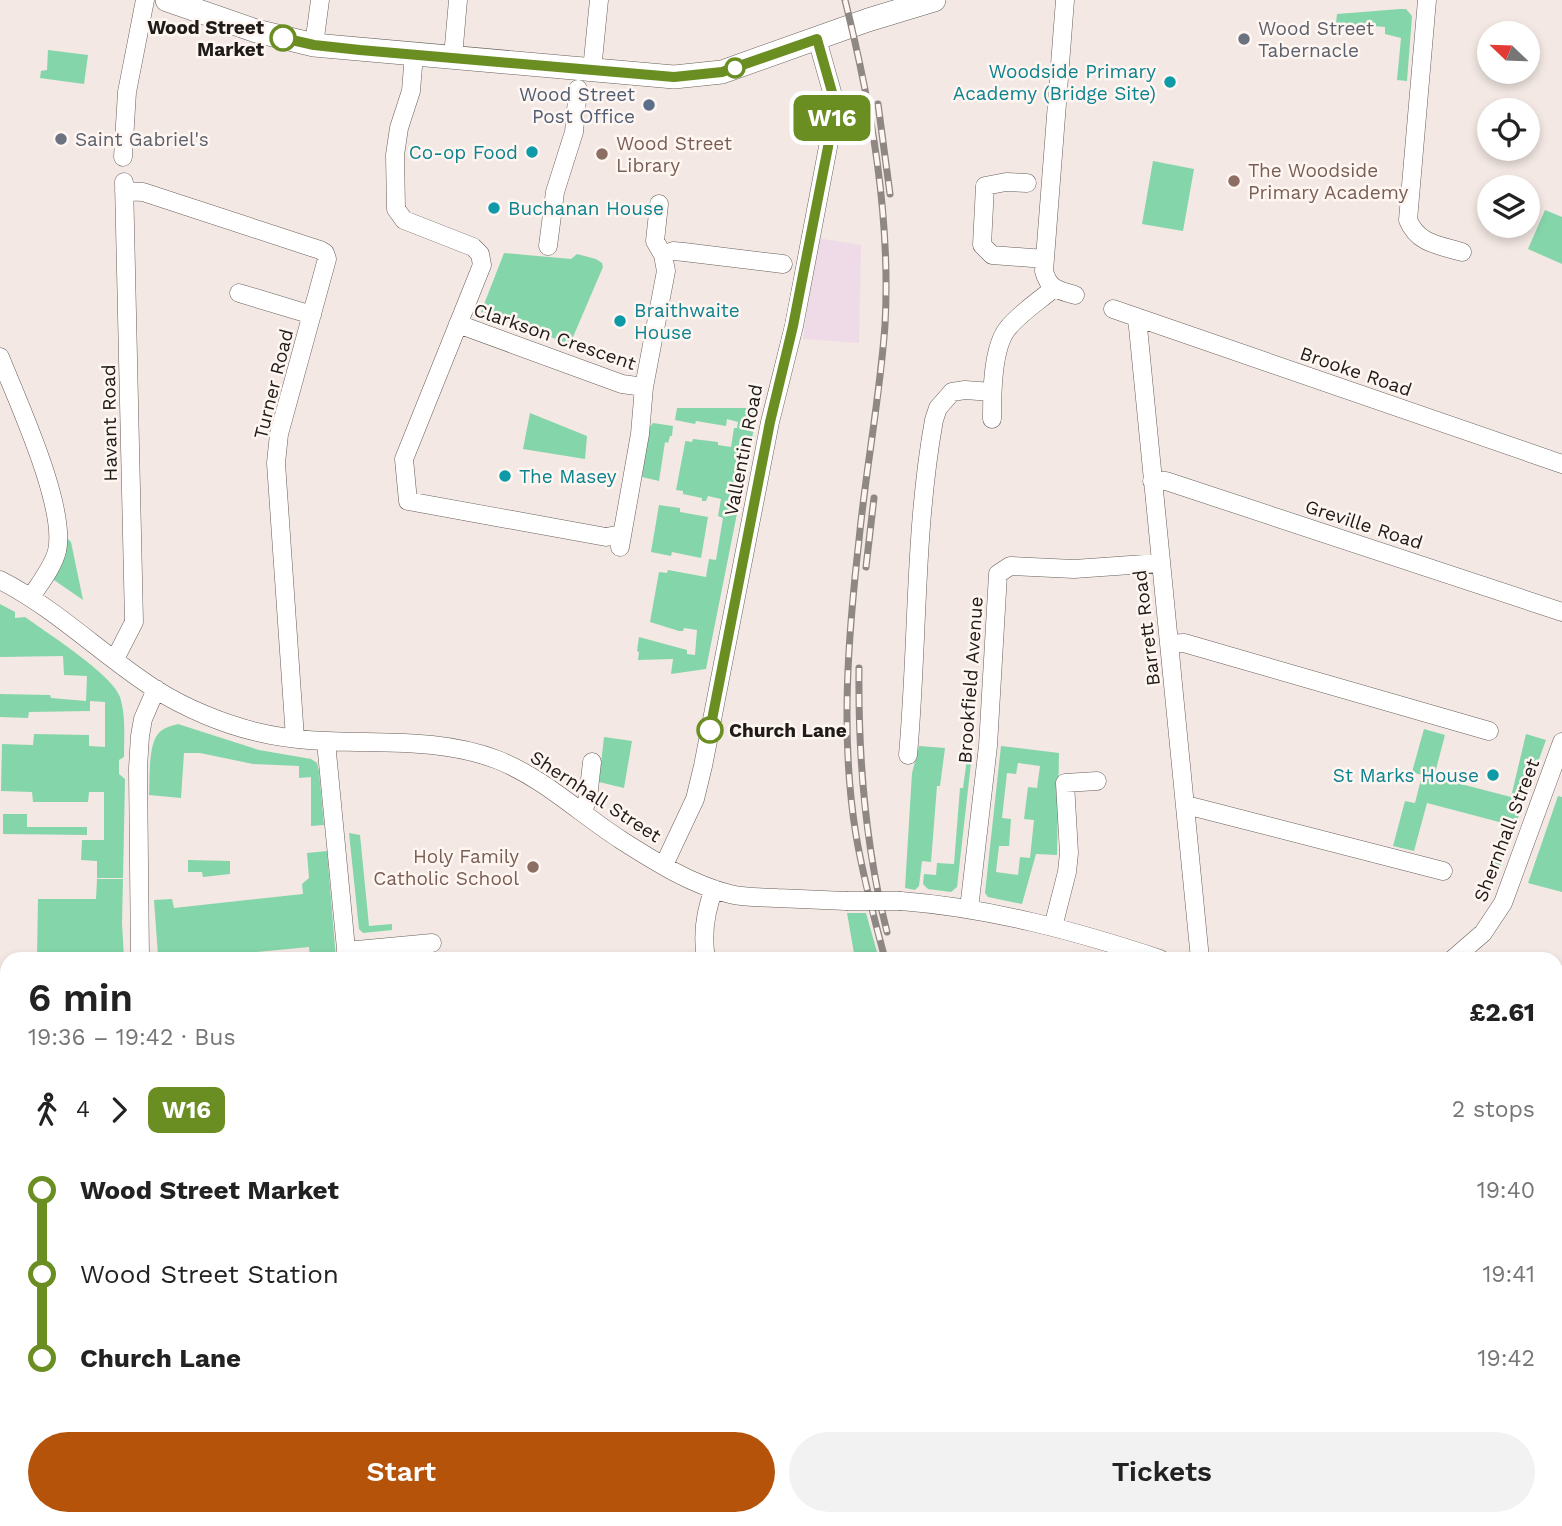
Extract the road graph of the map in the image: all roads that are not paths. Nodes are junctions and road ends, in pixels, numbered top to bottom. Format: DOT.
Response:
graph roads {
  1 [pos="145,0"];
  2 [pos="169,0"];
  3 [pos="320,0"];
  4 [pos="458,0"];
  5 [pos="599,0"];
  6 [pos="934,0"];
  7 [pos="1065,0"];
  8 [pos="1427,0"];
  9 [pos="901,5"];
  10 [pos="817,39"];
  11 [pos="314,45"];
  12 [pos="414,54"];
  13 [pos="453,57"];
  14 [pos="592,70"];
  15 [pos="578,89"];
  16 [pos="123,157"];
  17 [pos="1027,183"];
  18 [pos="124,187"];
  19 [pos="659,204"];
  20 [pos="548,246"];
  21 [pos="1462,252"];
  22 [pos="663,255"];
  23 [pos="1045,259"];
  24 [pos="783,264"];
  25 [pos="1054,288"];
  26 [pos="239,293"];
  27 [pos="1075,295"];
  28 [pos="1113,309"];
  29 [pos="312,315"];
  30 [pos="1137,317"];
  31 [pos="458,324"];
  32 [pos="0,357"];
  33 [pos="644,387"];
  34 [pos="992,393"];
  35 [pos="992,419"];
  36 [pos="1562,464"];
  37 [pos="1152,481"];
  38 [pos="1159,563"];
  39 [pos="0,580"];
  40 [pos="31,597"];
  41 [pos="1562,612"];
  42 [pos="1169,643"];
  43 [pos="115,659"];
  44 [pos="156,690"];
  45 [pos="1489,731"];
  46 [pos="295,738"];
  47 [pos="326,742"];
  48 [pos="1562,742"];
  49 [pos="908,755"];
  50 [pos="592,762"];
  51 [pos="1097,781"];
  52 [pos="1186,809"];
  53 [pos="583,811"];
  54 [pos="664,865"];
  55 [pos="1443,871"];
  56 [pos="714,889"];
  57 [pos="969,909"];
  58 [pos="1053,927"];
  59 [pos="432,943"];
  60 [pos="140,952"];
  61 [pos="347,952"];
  62 [pos="368,952"];
  63 [pos="705,952"];
  64 [pos="1137,952"];
  65 [pos="1199,952"];
  66 [pos="1461,952"];
  1 -- 16 [label="street"];
  2 -- 11 [label="main road"];
  3 -- 11 [label="street"];
  4 -- 13 [label="street"];
  5 -- 14 [label="street"];
  6 -- 9 [label="main road"];
  7 -- 23 [label="street"];
  8 -- 21 [label="street"];
  9 -- 10 [label="main road"];
  10 -- 14 [label="main road"];
  10 -- 54 [label="street, Vallentin Road"];
  11 -- 12 [label="main road"];
  12 -- 13 [label="main road"];
  12 -- 31 [label="street"];
  13 -- 14 [label="main road"];
  15 -- 20 [label="street"];
  17 -- 23 [label="street"];
  18 -- 29 [label="street, Turner Road"];
  18 -- 43 [label="street, Havant Road"];
  19 -- 22 [label="street"];
  22 -- 24 [label="street"];
  22 -- 33 [label="street"];
  23 -- 25 [label="street"];
  25 -- 27 [label="street"];
  25 -- 34 [label="street"];
  26 -- 29 [label="street"];
  28 -- 30 [label="street"];
  29 -- 46 [label="street, Turner Road"];
  30 -- 36 [label="street, Brooke Road"];
  30 -- 37 [label="street, Barrett Road"];
  31 -- 33 [label="street, Clarkson Crescent"];
  31 -- 33 [label="street, Clarkson Crescent"];
  32 -- 40 [label="street"];
  34 -- 35 [label="street"];
  34 -- 49 [label="street"];
  37 -- 38 [label="street, Barrett Road"];
  37 -- 41 [label="street, Greville Road"];
  38 -- 42 [label="street, Barrett Road"];
  38 -- 57 [label="street, Brookfield Avenue"];
  39 -- 40 [label="street, Shernhall Street"];
  40 -- 43 [label="street, Shernhall Street"];
  42 -- 45 [label="street"];
  42 -- 52 [label="street, Barrett Road"];
  43 -- 44 [label="street, Shernhall Street"];
  44 -- 46 [label="street, Shernhall Street"];
  44 -- 60 [label="street"];
  46 -- 47 [label="street, Shernhall Street"];
  47 -- 53 [label="street, Shernhall Street"];
  47 -- 61 [label="street"];
  48 -- 66 [label="street, Shernhall Street"];
  50 -- 53 [label="street"];
  51 -- 58 [label="street"];
  52 -- 55 [label="street"];
  52 -- 65 [label="street, Barrett Road"];
  53 -- 54 [label="street, Shernhall Street"];
  54 -- 56 [label="street, Shernhall Street"];
  56 -- 57 [label="street, Shernhall Street, bridge"];
  56 -- 63 [label="street"];
  57 -- 58 [label="street, Shernhall Street"];
  58 -- 64 [label="street, Shernhall Street"];
  59 -- 62 [label="street"];
}
